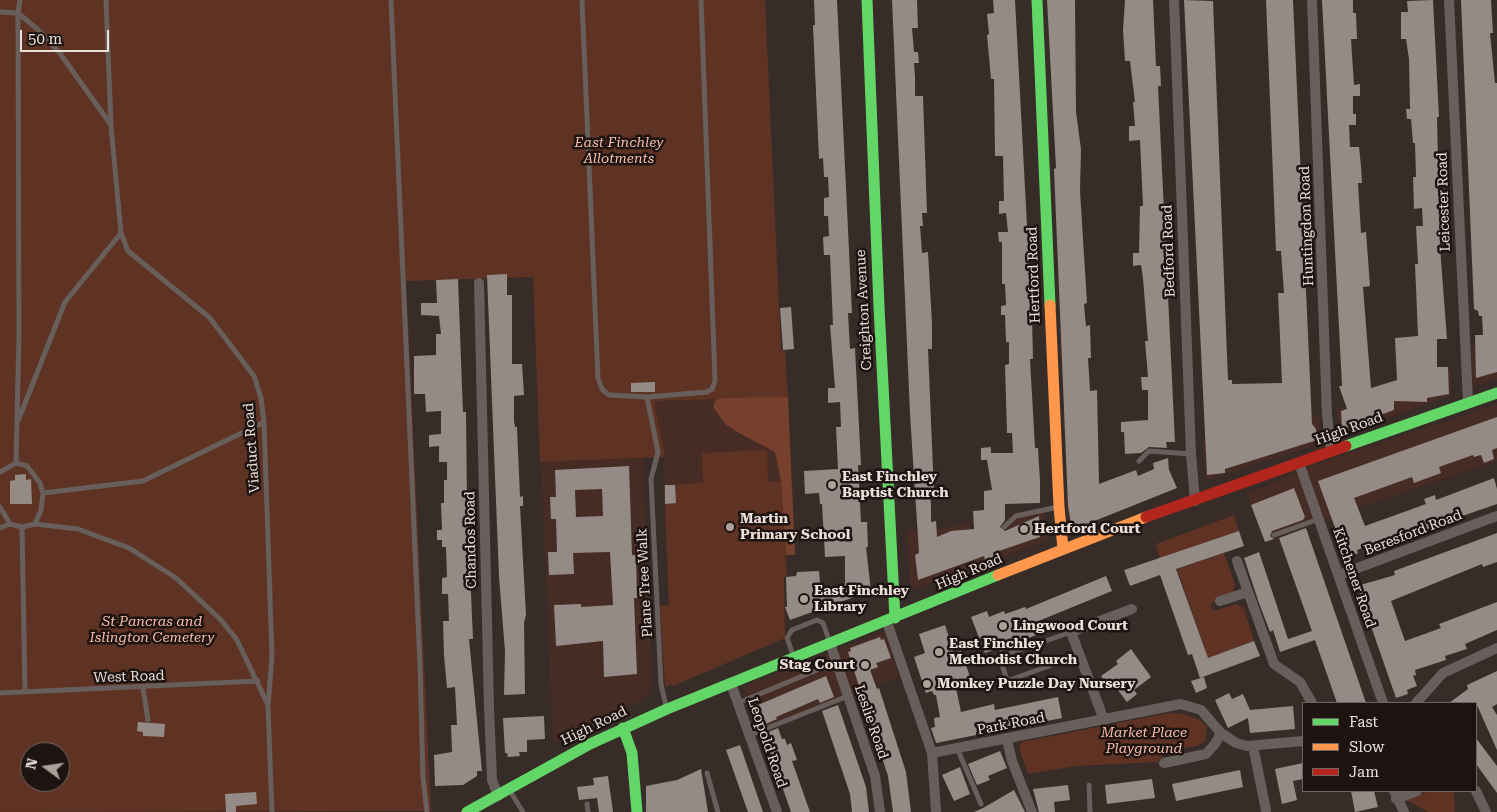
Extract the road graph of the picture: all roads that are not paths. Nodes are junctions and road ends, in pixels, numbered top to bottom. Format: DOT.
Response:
graph roads {
  1 [pos="20,0"];
  2 [pos="106,0"];
  3 [pos="391,0"];
  4 [pos="582,0"];
  5 [pos="701,0"];
  6 [pos="867,0"];
  7 [pos="1037,0"];
  8 [pos="1174,0"];
  9 [pos="1312,0"];
  10 [pos="1449,0"];
  11 [pos="0,12"];
  12 [pos="18,13"];
  13 [pos="111,126"];
  14 [pos="121,233"];
  15 [pos="479,283"];
  16 [pos="1497,393"];
  17 [pos="647,397"];
  18 [pos="1468,402"];
  19 [pos="264,422"];
  20 [pos="16,426"];
  21 [pos="1331,451"];
  22 [pos="1190,454"];
  23 [pos="1139,461"];
  24 [pos="16,463"];
  25 [pos="1298,463"];
  26 [pos="1,470"];
  27 [pos="43,493"];
  28 [pos="1195,501"];
  29 [pos="1059,506"];
  30 [pos="0,507"];
  31 [pos="1497,516"];
  32 [pos="1318,519"];
  33 [pos="10,524"];
  34 [pos="35,524"];
  35 [pos="22,527"];
  36 [pos="0,528"];
  37 [pos="1004,528"];
  38 [pos="1274,535"];
  39 [pos="1064,549"];
  40 [pos="1237,561"];
  41 [pos="1339,575"];
  42 [pos="1248,592"];
  43 [pos="1220,601"];
  44 [pos="1132,608"];
  45 [pos="891,620"];
  46 [pos="1071,632"];
  47 [pos="830,643"];
  48 [pos="1497,648"];
  49 [pos="1080,654"];
  50 [pos="794,658"];
  51 [pos="837,662"];
  52 [pos="258,680"];
  53 [pos="731,684"];
  54 [pos="143,688"];
  55 [pos="25,691"];
  56 [pos="0,693"];
  57 [pos="848,696"];
  58 [pos="1311,702"];
  59 [pos="1383,702"];
  60 [pos="1417,702"];
  61 [pos="738,703"];
  62 [pos="268,706"];
  63 [pos="667,709"];
  64 [pos="148,720"];
  65 [pos="1104,720"];
  66 [pos="623,728"];
  67 [pos="1221,733"];
  68 [pos="749,735"];
  69 [pos="1007,740"];
  70 [pos="1302,741"];
  71 [pos="1253,746"];
  72 [pos="957,748"];
  73 [pos="932,753"];
  74 [pos="1164,763"];
  75 [pos="707,773"];
  76 [pos="1089,784"];
  77 [pos="509,789"];
  78 [pos="1412,792"];
  79 [pos="1476,792"];
  80 [pos="1395,795"];
  81 [pos="498,796"];
  82 [pos="587,804"];
  83 [pos="981,804"];
  84 [pos="1265,811"];
  85 [pos="272,812"];
  86 [pos="427,812"];
  87 [pos="467,812"];
  88 [pos="522,812"];
  89 [pos="588,812"];
  90 [pos="638,812"];
  91 [pos="718,812"];
  92 [pos="776,812"];
  93 [pos="880,812"];
  94 [pos="936,812"];
  95 [pos="1032,812"];
  96 [pos="1090,812"];
  97 [pos="1404,812"];
  98 [pos="1486,812"];
  1 -- 12 [label="lane"];
  2 -- 13 [label="lane, Viaduct Road"];
  3 -- 86 [label="lane"];
  4 -- 17 [label="lane"];
  5 -- 17 [label="lane"];
  6 -- 45 [label="street, Creighton Avenue"];
  7 -- 29 [label="street, Hertford Road"];
  8 -- 22 [label="street, Bedford Road"];
  9 -- 21 [label="street, Huntingdon Road"];
  10 -- 18 [label="street, Leicester Road"];
  11 -- 12 [label="lane"];
  12 -- 13 [label="lane"];
  12 -- 20 [label="lane"];
  13 -- 14 [label="lane, Viaduct Road"];
  14 -- 19 [label="lane, Viaduct Road"];
  14 -- 20 [label="lane"];
  15 -- 81 [label="street, Chandos Road"];
  16 -- 18 [label="street, High Road"];
  17 -- 63 [label="lane, Plane Tree Walk"];
  18 -- 21 [label="street, High Road"];
  19 -- 27 [label="lane"];
  19 -- 62 [label="lane, Viaduct Road"];
  20 -- 24 [label="lane"];
  21 -- 25 [label="street, High Road"];
  22 -- 23 [label="lane"];
  22 -- 28 [label="street, Bedford Road"];
  24 -- 26 [label="lane"];
  24 -- 27 [label="lane"];
  25 -- 28 [label="street, High Road"];
  25 -- 32 [label="street, Kitchener Road"];
  27 -- 34 [label="lane"];
  28 -- 39 [label="street, High Road"];
  29 -- 37 [label="lane"];
  29 -- 39 [label="street, Hertford Road"];
  30 -- 33 [label="lane"];
  31 -- 41 [label="street, Beresford Road"];
  32 -- 38 [label="lane"];
  32 -- 41 [label="street, Kitchener Road"];
  33 -- 35 [label="lane"];
  33 -- 36 [label="lane"];
  34 -- 35 [label="lane"];
  34 -- 52 [label="lane"];
  35 -- 55 [label="lane"];
  39 -- 45 [label="street, High Road"];
  40 -- 42 [label="street"];
  41 -- 59 [label="street, Kitchener Road"];
  42 -- 43 [label="street"];
  42 -- 58 [label="street"];
  44 -- 46 [label="street"];
  45 -- 47 [label="street, High Road"];
  45 -- 73 [label="street"];
  46 -- 49 [label="street"];
  46 -- 49 [label="lane"];
  47 -- 50 [label="street, High Road"];
  47 -- 50 [label="lane"];
  47 -- 51 [label="street, Leslie Road"];
  48 -- 60 [label="street"];
  49 -- 65 [label="street"];
  50 -- 53 [label="street, High Road"];
  51 -- 57 [label="street, Leslie Road"];
  51 -- 61 [label="lane"];
  52 -- 54 [label="lane, West Road"];
  52 -- 62 [label="lane"];
  53 -- 61 [label="street, Leopold Road"];
  53 -- 63 [label="street, High Road"];
  54 -- 55 [label="lane, West Road"];
  54 -- 64 [label="lane"];
  55 -- 56 [label="lane, West Road"];
  57 -- 68 [label="lane"];
  57 -- 93 [label="street, Leslie Road"];
  61 -- 68 [label="street, Leopold Road"];
  62 -- 85 [label="lane"];
  63 -- 66 [label="street, High Road"];
  65 -- 67 [label="street, Park Road"];
  65 -- 69 [label="street, Park Road"];
  66 -- 77 [label="street, High Road"];
  66 -- 90 [label="street"];
  67 -- 71 [label="street"];
  67 -- 74 [label="street"];
  68 -- 92 [label="street, Leopold Road"];
  69 -- 72 [label="street, Park Road"];
  69 -- 95 [label="street"];
  70 -- 71 [label="street"];
  71 -- 84 [label="street"];
  72 -- 73 [label="street, Park Road"];
  72 -- 83 [label="lane"];
  73 -- 94 [label="street"];
  75 -- 91 [label="lane"];
  76 -- 96 [label="lane"];
  77 -- 81 [label="street, High Road"];
  77 -- 88 [label="lane"];
  78 -- 80 [label="street"];
  79 -- 98 [label="street"];
  80 -- 97 [label="street"];
  81 -- 87 [label="street, High Road"];
  82 -- 89 [label="lane"];
}
